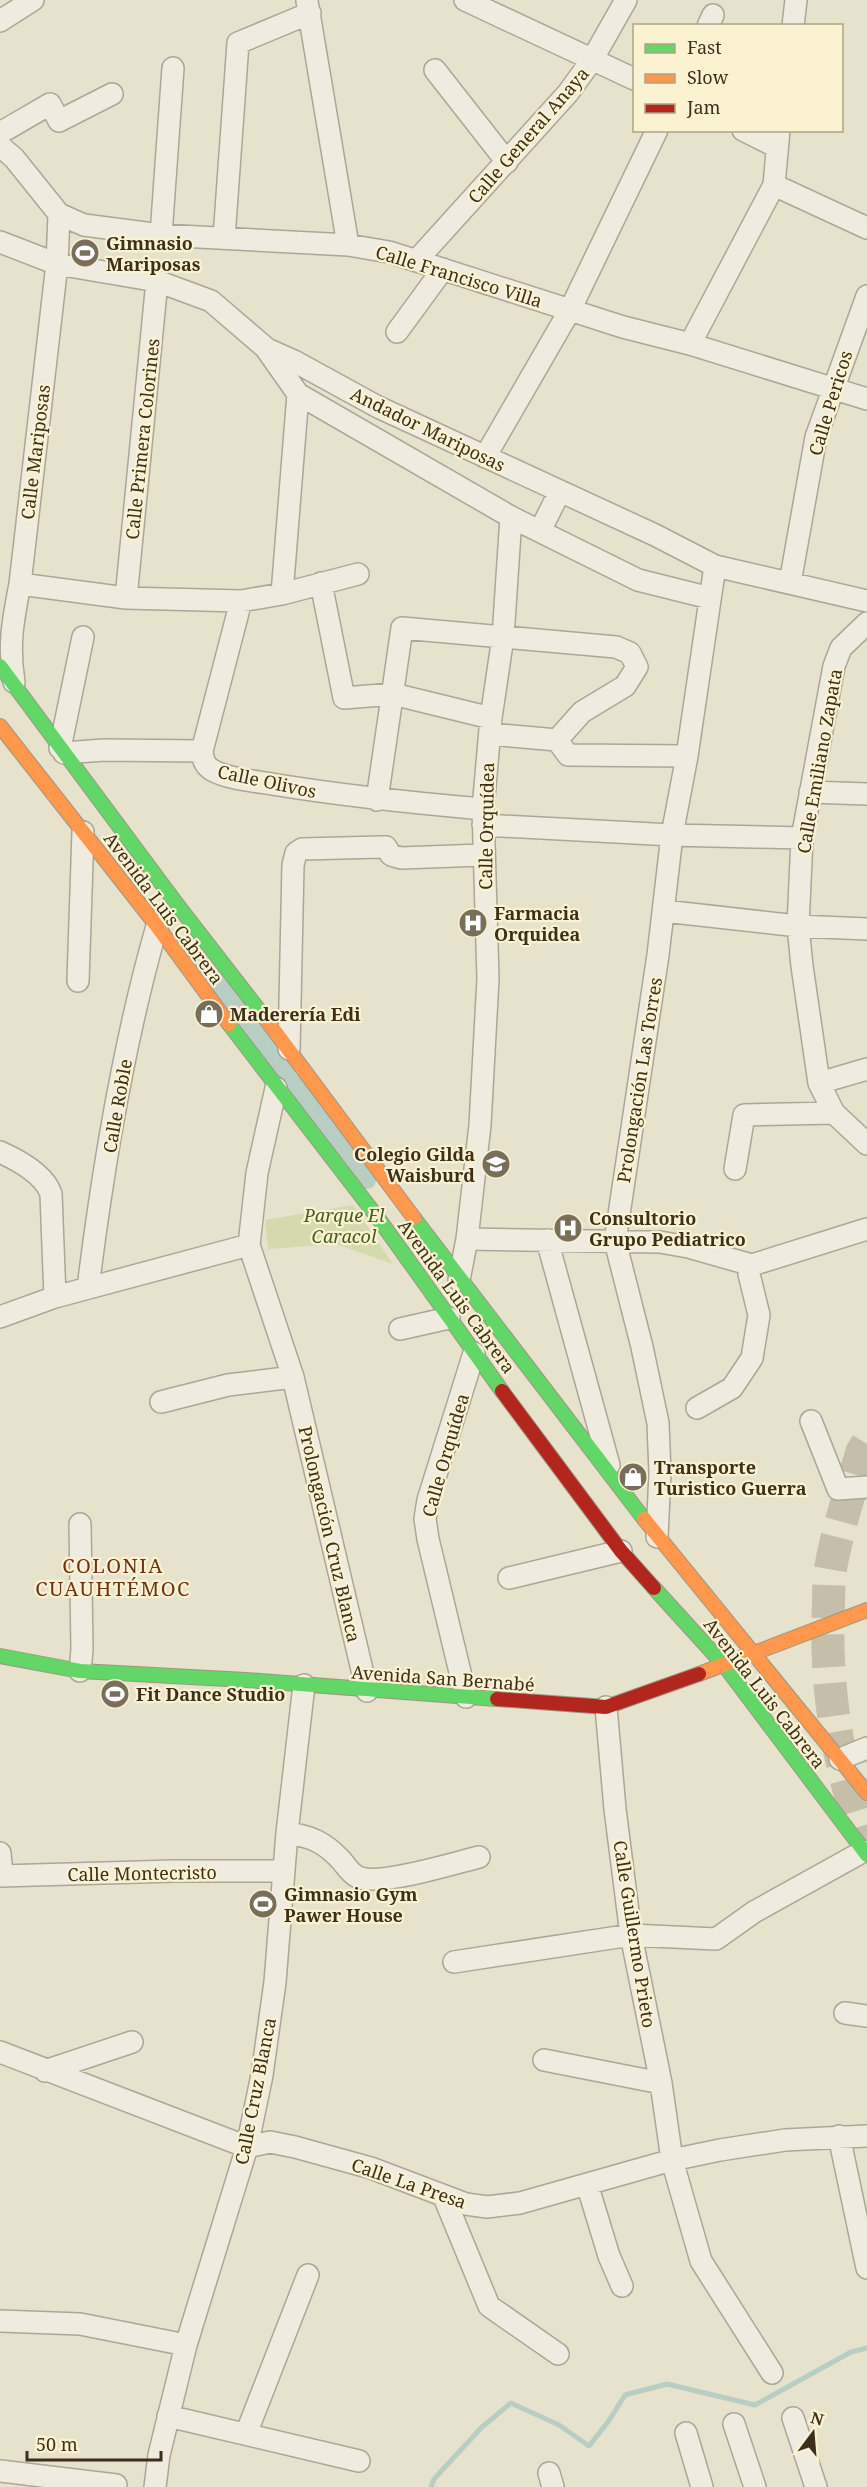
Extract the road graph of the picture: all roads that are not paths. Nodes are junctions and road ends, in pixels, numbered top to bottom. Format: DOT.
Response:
graph roads {
  1 [pos="33,0"];
  2 [pos="465,0"];
  3 [pos="626,0"];
  4 [pos="796,0"];
  5 [pos="308,7"];
  6 [pos="0,21"];
  7 [pos="794,24"];
  8 [pos="592,60"];
  9 [pos="173,68"];
  10 [pos="435,70"];
  11 [pos="633,79"];
  12 [pos="112,94"];
  13 [pos="656,132"];
  14 [pos="751,132"];
  15 [pos="0,133"];
  16 [pos="778,139"];
  17 [pos="0,146"];
  18 [pos="507,162"];
  19 [pos="774,185"];
  20 [pos="59,214"];
  21 [pos="867,228"];
  22 [pos="161,235"];
  23 [pos="224,238"];
  24 [pos="0,242"];
  25 [pos="348,245"];
  26 [pos="416,261"];
  27 [pos="57,264"];
  28 [pos="443,269"];
  29 [pos="157,280"];
  30 [pos="867,296"];
  31 [pos="570,310"];
  32 [pos="397,332"];
  33 [pos="690,344"];
  34 [pos="267,350"];
  35 [pos="832,387"];
  36 [pos="298,394"];
  37 [pos="867,399"];
  38 [pos="485,457"];
  39 [pos="560,491"];
  40 [pos="511,517"];
  41 [pos="540,531"];
  42 [pos="715,566"];
  43 [pos="358,574"];
  44 [pos="321,583"];
  45 [pos="790,583"];
  46 [pos="20,584"];
  47 [pos="282,594"];
  48 [pos="126,598"];
  49 [pos="710,598"];
  50 [pos="241,601"];
  51 [pos="867,601"];
  52 [pos="867,623"];
  53 [pos="83,637"];
  54 [pos="503,637"];
  55 [pos="0,666"];
  56 [pos="15,688"];
  57 [pos="393,694"];
  58 [pos="0,726"];
  59 [pos="491,726"];
  60 [pos="557,740"];
  61 [pos="62,751"];
  62 [pos="202,751"];
  63 [pos="687,756"];
  64 [pos="810,792"];
  65 [pos="867,794"];
  66 [pos="377,800"];
  67 [pos="483,817"];
  68 [pos="83,832"];
  69 [pos="672,835"];
  70 [pos="802,838"];
  71 [pos="482,855"];
  72 [pos="176,903"];
  73 [pos="663,911"];
  74 [pos="159,913"];
  75 [pos="798,926"];
  76 [pos="867,929"];
  77 [pos="200,931"];
  78 [pos="172,946"];
  79 [pos="78,981"];
  80 [pos="289,1049"];
  81 [pos="867,1069"];
  82 [pos="819,1083"];
  83 [pos="276,1088"];
  84 [pos="834,1113"];
  85 [pos="867,1144"];
  86 [pos="0,1152"];
  87 [pos="735,1169"];
  88 [pos="867,1229"];
  89 [pos="467,1239"];
  90 [pos="547,1240"];
  91 [pos="615,1241"];
  92 [pos="249,1245"];
  93 [pos="752,1265"];
  94 [pos="459,1280"];
  95 [pos="88,1288"];
  96 [pos="55,1297"];
  97 [pos="0,1317"];
  98 [pos="449,1318"];
  99 [pos="400,1329"];
  100 [pos="474,1353"];
  101 [pos="293,1377"];
  102 [pos="161,1402"];
  103 [pos="697,1408"];
  104 [pos="811,1421"];
  105 [pos="611,1474"];
  106 [pos="867,1487"];
  107 [pos="80,1524"];
  108 [pos="657,1537"];
  109 [pos="621,1551"];
  110 [pos="509,1578"];
  111 [pos="867,1610"];
  112 [pos="754,1652"];
  113 [pos="0,1656"];
  114 [pos="724,1665"];
  115 [pos="80,1671"];
  116 [pos="304,1685"];
  117 [pos="367,1691"];
  118 [pos="466,1697"];
  119 [pos="606,1707"];
  120 [pos="867,1748"];
  121 [pos="840,1759"];
  122 [pos="867,1793"];
  123 [pos="287,1833"];
  124 [pos="0,1853"];
  125 [pos="866,1853"];
  126 [pos="479,1857"];
  127 [pos="284,1871"];
  128 [pos="1,1876"];
  129 [pos="631,1935"];
  130 [pos="454,1962"];
  131 [pos="845,2013"];
  132 [pos="867,2016"];
  133 [pos="132,2042"];
  134 [pos="1,2057"];
  135 [pos="544,2060"];
  136 [pos="45,2071"];
  137 [pos="661,2083"];
  138 [pos="839,2136"];
  139 [pos="867,2136"];
  140 [pos="247,2147"];
  141 [pos="672,2160"];
  142 [pos="587,2184"];
  143 [pos="444,2197"];
  144 [pos="867,2268"];
  145 [pos="308,2275"];
  146 [pos="622,2286"];
  147 [pos="0,2320"];
  148 [pos="186,2345"];
  149 [pos="558,2354"];
  150 [pos="772,2373"];
  151 [pos="168,2416"];
  152 [pos="794,2418"];
  153 [pos="734,2424"];
  154 [pos="246,2433"];
  155 [pos="686,2433"];
  156 [pos="359,2461"];
  157 [pos="0,2471"];
  158 [pos="116,2486"];
  159 [pos="155,2487"];
  160 [pos="702,2487"];
  161 [pos="755,2487"];
  162 [pos="816,2487"];
  1 -- 6 [label="street"];
  2 -- 8 [label="street"];
  3 -- 8 [label="street, Calle General Anaya"];
  4 -- 7 [label="street"];
  5 -- 23 [label="street"];
  5 -- 25 [label="street"];
  8 -- 11 [label="street"];
  8 -- 18 [label="street, Calle General Anaya"];
  9 -- 22 [label="street"];
  10 -- 18 [label="street"];
  12 -- 15 [label="street"];
  13 -- 31 [label="street"];
  14 -- 16 [label="street"];
  16 -- 19 [label="street"];
  17 -- 20 [label="street, Calle Francisco Villa"];
  18 -- 26 [label="street, Calle General Anaya"];
  19 -- 21 [label="street"];
  19 -- 33 [label="street"];
  20 -- 22 [label="street, Calle Francisco Villa"];
  20 -- 27 [label="street, Calle Mariposas"];
  22 -- 23 [label="street, Calle Francisco Villa"];
  23 -- 25 [label="street, Calle Francisco Villa"];
  24 -- 27 [label="street, Andador Mariposas"];
  25 -- 26 [label="street, Calle Francisco Villa"];
  26 -- 28 [label="street, Calle Francisco Villa"];
  27 -- 29 [label="street, Andador Mariposas"];
  27 -- 46 [label="street, Calle Mariposas"];
  28 -- 31 [label="street, Calle Francisco Villa"];
  28 -- 32 [label="street"];
  29 -- 34 [label="street, Andador Mariposas"];
  29 -- 48 [label="street, Calle Primera Colorines"];
  30 -- 35 [label="street, Calle Pericos"];
  31 -- 33 [label="street, Calle Francisco Villa"];
  31 -- 38 [label="street"];
  33 -- 35 [label="street, Calle Francisco Villa"];
  34 -- 36 [label="street"];
  34 -- 38 [label="street, Andador Mariposas"];
  35 -- 37 [label="street, Calle Francisco Villa"];
  35 -- 45 [label="street, Calle Pericos"];
  36 -- 40 [label="street, Andador Mariposas"];
  36 -- 47 [label="street"];
  38 -- 39 [label="street, Andador Mariposas"];
  39 -- 41 [label="street"];
  39 -- 42 [label="street, Andador Mariposas"];
  40 -- 41 [label="street, Andador Mariposas"];
  40 -- 54 [label="street, Calle Orquídea"];
  41 -- 49 [label="street, Andador Mariposas"];
  42 -- 45 [label="street, Andador Mariposas"];
  42 -- 49 [label="street, Prolongación Las Torres"];
  43 -- 44 [label="street"];
  44 -- 47 [label="street"];
  44 -- 57 [label="street"];
  45 -- 51 [label="street, Andador Mariposas"];
  46 -- 48 [label="street"];
  46 -- 56 [label="street, Calle Mariposas"];
  47 -- 50 [label="street"];
  48 -- 50 [label="street"];
  49 -- 63 [label="street, Prolongación Las Torres"];
  50 -- 62 [label="street"];
  52 -- 64 [label="street, Calle Emiliano Zapata"];
  53 -- 61 [label="street"];
  54 -- 57 [label="street"];
  54 -- 59 [label="street, Calle Orquídea"];
  54 -- 60 [label="street"];
  55 -- 56 [label="street, Avenida Luis Cabrera"];
  56 -- 61 [label="street, Avenida Luis Cabrera"];
  57 -- 59 [label="street"];
  57 -- 66 [label="street"];
  58 -- 68 [label="street, Avenida Luis Cabrera"];
  59 -- 60 [label="street"];
  59 -- 67 [label="street, Calle Orquídea"];
  60 -- 63 [label="street"];
  61 -- 62 [label="street, Calle Olivos"];
  61 -- 72 [label="street, Avenida Luis Cabrera"];
  62 -- 66 [label="street, Calle Olivos"];
  63 -- 69 [label="street, Prolongación Las Torres"];
  64 -- 65 [label="street"];
  64 -- 70 [label="street, Calle Emiliano Zapata"];
  66 -- 67 [label="street, Calle Olivos"];
  67 -- 69 [label="street, Calle Olivos"];
  67 -- 71 [label="street, Calle Orquídea"];
  68 -- 74 [label="street, Avenida Luis Cabrera"];
  68 -- 79 [label="street"];
  69 -- 70 [label="street, Calle Olivos"];
  69 -- 73 [label="street, Prolongación Las Torres"];
  70 -- 75 [label="street, Calle Emiliano Zapata"];
  71 -- 80 [label="street"];
  71 -- 89 [label="street, Calle Orquídea"];
  72 -- 74 [label="street"];
  72 -- 77 [label="street, Avenida Luis Cabrera"];
  73 -- 75 [label="street"];
  73 -- 91 [label="street, Prolongación Las Torres"];
  74 -- 78 [label="street, Avenida Luis Cabrera"];
  74 -- 95 [label="street, Calle Roble"];
  75 -- 76 [label="street"];
  75 -- 82 [label="street, Calle Emiliano Zapata"];
  77 -- 78 [label="street"];
  77 -- 80 [label="street, Avenida Luis Cabrera"];
  78 -- 83 [label="street, Avenida Luis Cabrera"];
  80 -- 94 [label="street, Avenida Luis Cabrera"];
  81 -- 82 [label="street"];
  82 -- 84 [label="street, Calle Emiliano Zapata"];
  83 -- 92 [label="street, Prolongación Cruz Blanca"];
  83 -- 98 [label="street, Avenida Luis Cabrera"];
  84 -- 85 [label="street, Calle Emiliano Zapata"];
  84 -- 87 [label="street"];
  86 -- 96 [label="street"];
  88 -- 93 [label="street"];
  89 -- 90 [label="street"];
  89 -- 94 [label="street, Calle Orquídea"];
  90 -- 91 [label="street"];
  90 -- 105 [label="street"];
  91 -- 93 [label="street"];
  91 -- 108 [label="street, Prolongación Las Torres"];
  92 -- 95 [label="street"];
  92 -- 101 [label="street, Prolongación Cruz Blanca"];
  93 -- 103 [label="street"];
  94 -- 105 [label="street, Avenida Luis Cabrera"];
  95 -- 96 [label="street"];
  96 -- 97 [label="street"];
  98 -- 99 [label="street"];
  98 -- 100 [label="street, Avenida Luis Cabrera"];
  100 -- 109 [label="street, Avenida Luis Cabrera"];
  100 -- 118 [label="street, Calle Orquídea"];
  101 -- 102 [label="street"];
  101 -- 117 [label="street, Prolongación Cruz Blanca"];
  104 -- 106 [label="street"];
  105 -- 108 [label="street, Avenida Luis Cabrera"];
  107 -- 115 [label="street"];
  108 -- 112 [label="street, Avenida Luis Cabrera"];
  109 -- 110 [label="street"];
  109 -- 114 [label="street, Avenida Luis Cabrera"];
  111 -- 112 [label="street, Avenida San Bernabé"];
  112 -- 114 [label="street, Avenida San Bernabé"];
  112 -- 121 [label="street, Avenida Luis Cabrera"];
  113 -- 115 [label="street, Avenida San Bernabé"];
  114 -- 119 [label="street, Avenida San Bernabé"];
  114 -- 125 [label="street, Avenida Luis Cabrera"];
  115 -- 116 [label="street, Avenida San Bernabé"];
  116 -- 117 [label="street, Avenida San Bernabé"];
  116 -- 123 [label="street, Calle Cruz Blanca"];
  117 -- 118 [label="street, Avenida San Bernabé"];
  118 -- 119 [label="street, Avenida San Bernabé"];
  119 -- 129 [label="street, Calle Guillermo Prieto"];
  120 -- 121 [label="street"];
  121 -- 122 [label="street, Avenida Luis Cabrera"];
  123 -- 126 [label="street"];
  123 -- 127 [label="street, Calle Cruz Blanca"];
  124 -- 128 [label="street"];
  125 -- 129 [label="street"];
  127 -- 128 [label="street, Calle Montecristo"];
  127 -- 140 [label="street, Calle Cruz Blanca"];
  129 -- 130 [label="street"];
  129 -- 137 [label="street, Calle Guillermo Prieto"];
  131 -- 132 [label="street"];
  133 -- 136 [label="street"];
  134 -- 136 [label="street, Calle La Presa"];
  135 -- 137 [label="street"];
  136 -- 140 [label="street, Calle La Presa"];
  137 -- 141 [label="street, Calle Guillermo Prieto"];
  138 -- 139 [label="street, Calle La Presa"];
  138 -- 141 [label="street, Calle La Presa"];
  138 -- 144 [label="street"];
  140 -- 143 [label="street, Calle La Presa"];
  140 -- 148 [label="street, Calle Cruz Blanca"];
  141 -- 142 [label="street, Calle La Presa"];
  141 -- 150 [label="street, Calle Guillermo Prieto"];
  142 -- 143 [label="street, Calle La Presa"];
  142 -- 146 [label="street"];
  143 -- 149 [label="street"];
  145 -- 154 [label="street"];
  147 -- 148 [label="street"];
  148 -- 151 [label="street, Calle Cruz Blanca"];
  151 -- 154 [label="street"];
  151 -- 159 [label="street, Calle Cruz Blanca"];
  152 -- 162 [label="street"];
  153 -- 161 [label="street"];
  154 -- 156 [label="street"];
  155 -- 160 [label="street"];
  157 -- 158 [label="street"];
}
